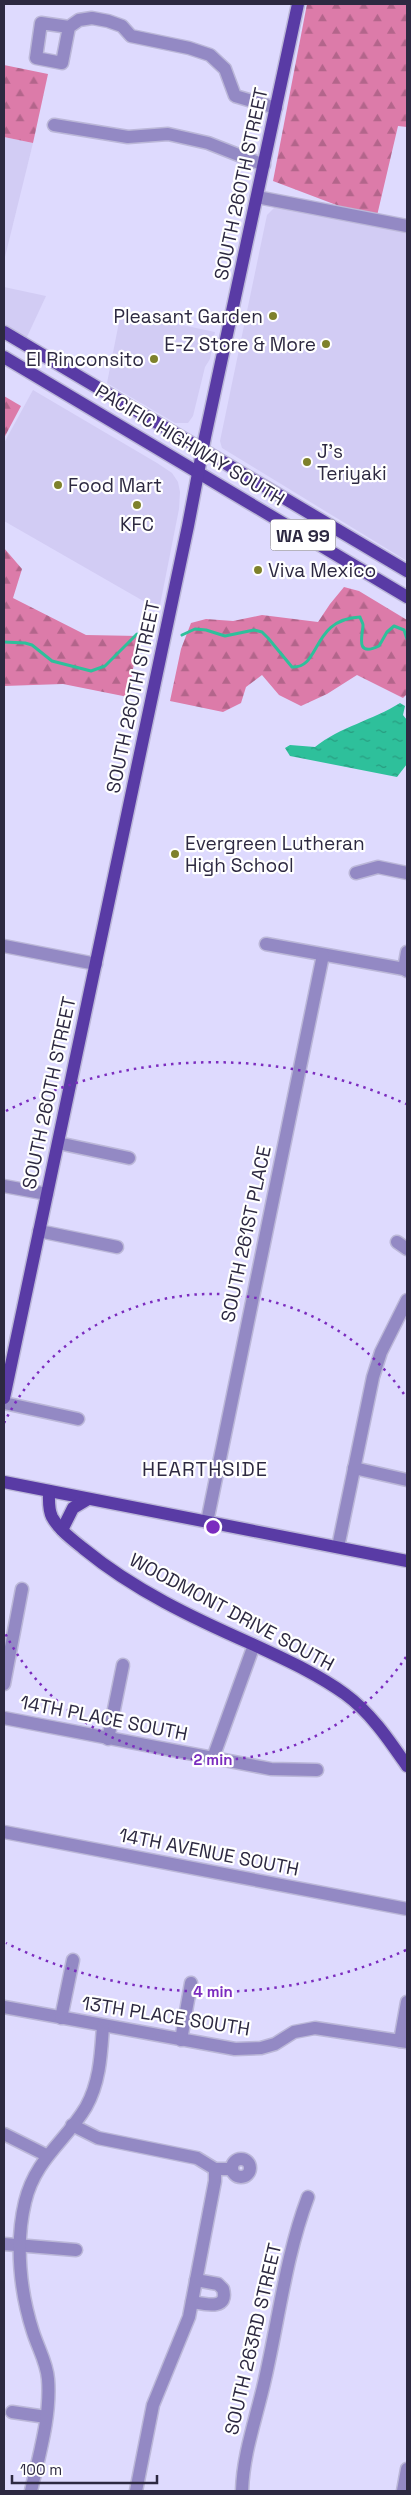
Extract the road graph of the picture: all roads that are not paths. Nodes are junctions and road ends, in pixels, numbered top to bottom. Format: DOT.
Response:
graph roads {
  1 [pos="298,4"];
  2 [pos="69,27"];
  3 [pos="276,108"];
  4 [pos="54,125"];
  5 [pos="264,165"];
  6 [pos="257,197"];
  7 [pos="407,226"];
  8 [pos="4,332"];
  9 [pos="4,357"];
  10 [pos="203,451"];
  11 [pos="199,473"];
  12 [pos="407,571"];
  13 [pos="407,597"];
  14 [pos="356,873"];
  15 [pos="407,873"];
  16 [pos="266,944"];
  17 [pos="4,946"];
  18 [pos="407,952"];
  19 [pos="323,955"];
  20 [pos="96,964"];
  21 [pos="406,970"];
  22 [pos="58,1143"];
  23 [pos="129,1158"];
  24 [pos="4,1186"];
  25 [pos="47,1194"];
  26 [pos="39,1231"];
  27 [pos="117,1247"];
  28 [pos="407,1300"];
  29 [pos="4,1398"];
  30 [pos="4,1403"];
  31 [pos="78,1419"];
  32 [pos="354,1468"];
  33 [pos="407,1480"];
  34 [pos="4,1482"];
  35 [pos="49,1491"];
  36 [pos="88,1499"];
  37 [pos="206,1522"];
  38 [pos="62,1530"];
  39 [pos="338,1547"];
  40 [pos="407,1561"];
  41 [pos="22,1589"];
  42 [pos="254,1645"];
  43 [pos="123,1665"];
  44 [pos="4,1684"];
  45 [pos="4,1718"];
  46 [pos="108,1739"];
  47 [pos="213,1758"];
  48 [pos="407,1766"];
  49 [pos="317,1770"];
  50 [pos="4,1832"];
  51 [pos="407,1909"];
  52 [pos="73,1960"];
  53 [pos="191,1983"];
  54 [pos="407,2002"];
  55 [pos="4,2008"];
  56 [pos="62,2018"];
  57 [pos="103,2026"];
  58 [pos="181,2040"];
  59 [pos="404,2042"];
  60 [pos="72,2125"];
  61 [pos="4,2134"];
  62 [pos="46,2155"];
  63 [pos="231,2168"];
  64 [pos="215,2169"];
  65 [pos="308,2197"];
  66 [pos="4,2244"];
  67 [pos="20,2246"];
  68 [pos="76,2250"];
  69 [pos="196,2280"];
  70 [pos="192,2302"];
  71 [pos="12,2412"];
  72 [pos="46,2417"];
  73 [pos="407,2468"];
  74 [pos="32,2491"];
  75 [pos="136,2491"];
  76 [pos="242,2491"];
  77 [pos="403,2491"];
  1 -- 3 [label="main road, SOUTH 260TH STREET"];
  2 -- 3 [label="street"];
  3 -- 5 [label="main road, SOUTH 260TH STREET"];
  4 -- 5 [label="street"];
  5 -- 6 [label="main road, SOUTH 260TH STREET"];
  6 -- 7 [label="street"];
  6 -- 10 [label="main road, SOUTH 260TH STREET"];
  8 -- 10 [label="main road, PACIFIC HIGHWAY SOUTH / WA 99"];
  9 -- 11 [label="main road, PACIFIC HIGHWAY SOUTH / WA 99"];
  10 -- 11 [label="main road, SOUTH 260TH STREET"];
  10 -- 12 [label="main road, PACIFIC HIGHWAY SOUTH / WA 99"];
  11 -- 13 [label="main road, PACIFIC HIGHWAY SOUTH / WA 99"];
  11 -- 20 [label="main road, SOUTH 260TH STREET"];
  14 -- 15 [label="street"];
  16 -- 19 [label="street"];
  17 -- 20 [label="street"];
  18 -- 21 [label="street"];
  19 -- 21 [label="street"];
  19 -- 37 [label="street, SOUTH 261ST PLACE"];
  20 -- 22 [label="main road, SOUTH 260TH STREET"];
  22 -- 23 [label="street"];
  22 -- 25 [label="main road, SOUTH 260TH STREET"];
  24 -- 25 [label="street"];
  25 -- 26 [label="main road, SOUTH 260TH STREET"];
  26 -- 27 [label="street"];
  26 -- 29 [label="main road, SOUTH 260TH STREET"];
  28 -- 32 [label="street"];
  30 -- 31 [label="street"];
  32 -- 33 [label="street"];
  32 -- 39 [label="street"];
  34 -- 35 [label="main road"];
  35 -- 36 [label="main road"];
  35 -- 38 [label="main road, WOODMONT DRIVE SOUTH"];
  36 -- 37 [label="main road"];
  36 -- 38 [label="main road"];
  37 -- 39 [label="main road"];
  38 -- 42 [label="main road, WOODMONT DRIVE SOUTH"];
  39 -- 40 [label="main road"];
  41 -- 44 [label="street"];
  42 -- 47 [label="street"];
  42 -- 48 [label="main road, WOODMONT DRIVE SOUTH"];
  43 -- 46 [label="street"];
  45 -- 46 [label="street, 14TH PLACE SOUTH"];
  46 -- 47 [label="street, 14TH PLACE SOUTH"];
  47 -- 49 [label="street, 14TH PLACE SOUTH"];
  50 -- 51 [label="street, 14TH AVENUE SOUTH"];
  52 -- 56 [label="street"];
  53 -- 58 [label="street"];
  54 -- 59 [label="street"];
  55 -- 56 [label="street, 13TH PLACE SOUTH"];
  56 -- 57 [label="street, 13TH PLACE SOUTH"];
  57 -- 58 [label="street, 13TH PLACE SOUTH"];
  57 -- 60 [label="street"];
  58 -- 59 [label="street, 13TH PLACE SOUTH"];
  60 -- 62 [label="street"];
  60 -- 64 [label="street"];
  61 -- 62 [label="street"];
  62 -- 67 [label="street"];
  63 -- 64 [label="street"];
  64 -- 69 [label="street"];
  65 -- 76 [label="street, SOUTH 263RD STREET"];
  66 -- 67 [label="street"];
  67 -- 68 [label="street"];
  67 -- 72 [label="street"];
  69 -- 70 [label="street"];
  69 -- 70 [label="street"];
  70 -- 75 [label="street"];
  71 -- 72 [label="street"];
  72 -- 74 [label="street"];
  73 -- 77 [label="street"];
}
